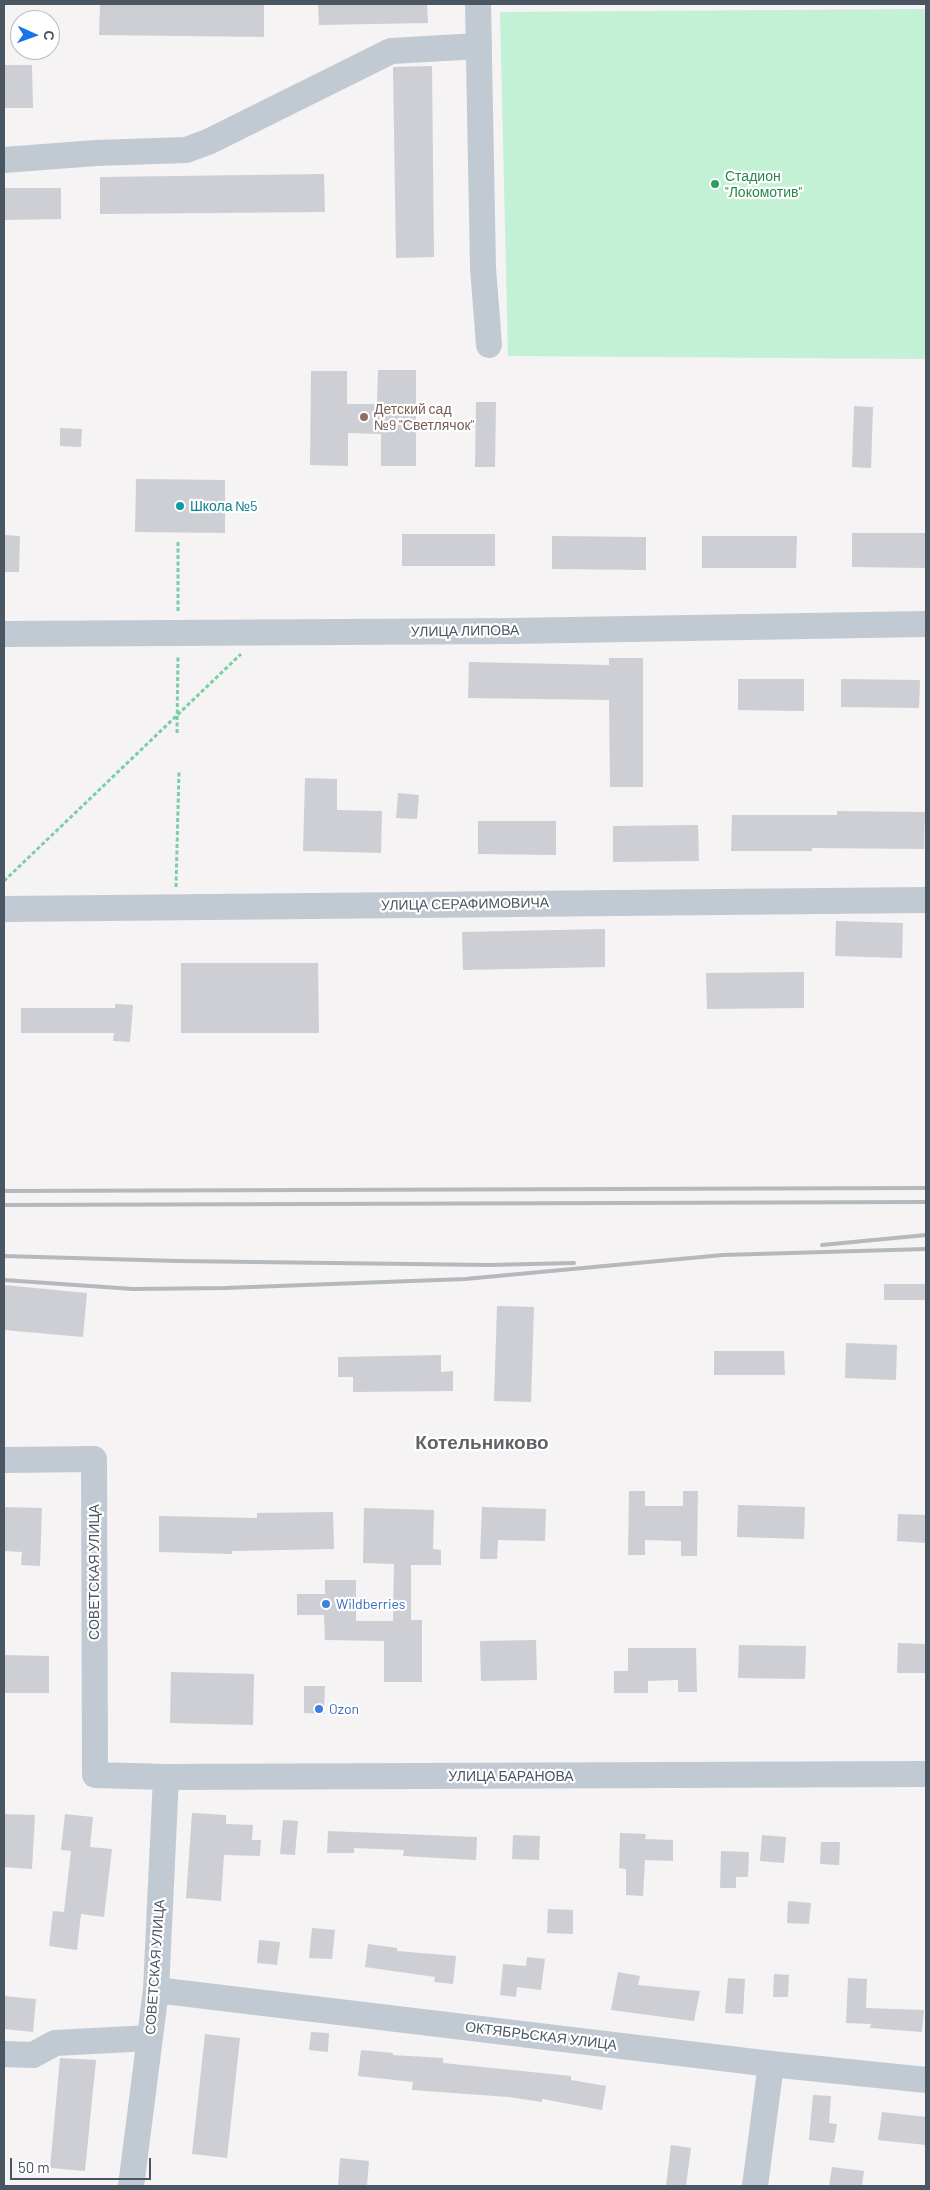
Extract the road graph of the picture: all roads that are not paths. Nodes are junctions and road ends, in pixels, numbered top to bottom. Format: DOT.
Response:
graph roads {
  1 [pos="478,4"];
  2 [pos="478,46"];
  3 [pos="4,160"];
  4 [pos="489,345"];
  5 [pos="926,624"];
  6 [pos="4,634"];
  7 [pos="926,900"];
  8 [pos="4,909"];
  9 [pos="4,1460"];
  10 [pos="926,1774"];
  11 [pos="95,1775"];
  12 [pos="166,1777"];
  13 [pos="156,1990"];
  14 [pos="150,2038"];
  15 [pos="4,2054"];
  16 [pos="771,2064"];
  17 [pos="926,2080"];
  18 [pos="131,2186"];
  19 [pos="755,2186"];
  1 -- 2 [label="street"];
  2 -- 3 [label="street"];
  2 -- 4 [label="street"];
  5 -- 6 [label="street, УЛИЦА ЛИПОВА"];
  7 -- 8 [label="street, УЛИЦА СЕРАФИМОВИЧА"];
  9 -- 11 [label="street, СОВЕТСКАЯ УЛИЦА"];
  10 -- 12 [label="street, УЛИЦА БАРАНОВА"];
  11 -- 12 [label="street, УЛИЦА БАРАНОВА"];
  12 -- 13 [label="street, СОВЕТСКАЯ УЛИЦА"];
  13 -- 14 [label="street, СОВЕТСКАЯ УЛИЦА"];
  13 -- 16 [label="street, ОКТЯБРЬСКАЯ УЛИЦА"];
  14 -- 15 [label="street"];
  14 -- 18 [label="street, СОВЕТСКАЯ УЛИЦА"];
  16 -- 17 [label="street, ОКТЯБРЬСКАЯ УЛИЦА"];
  16 -- 19 [label="street"];
}
